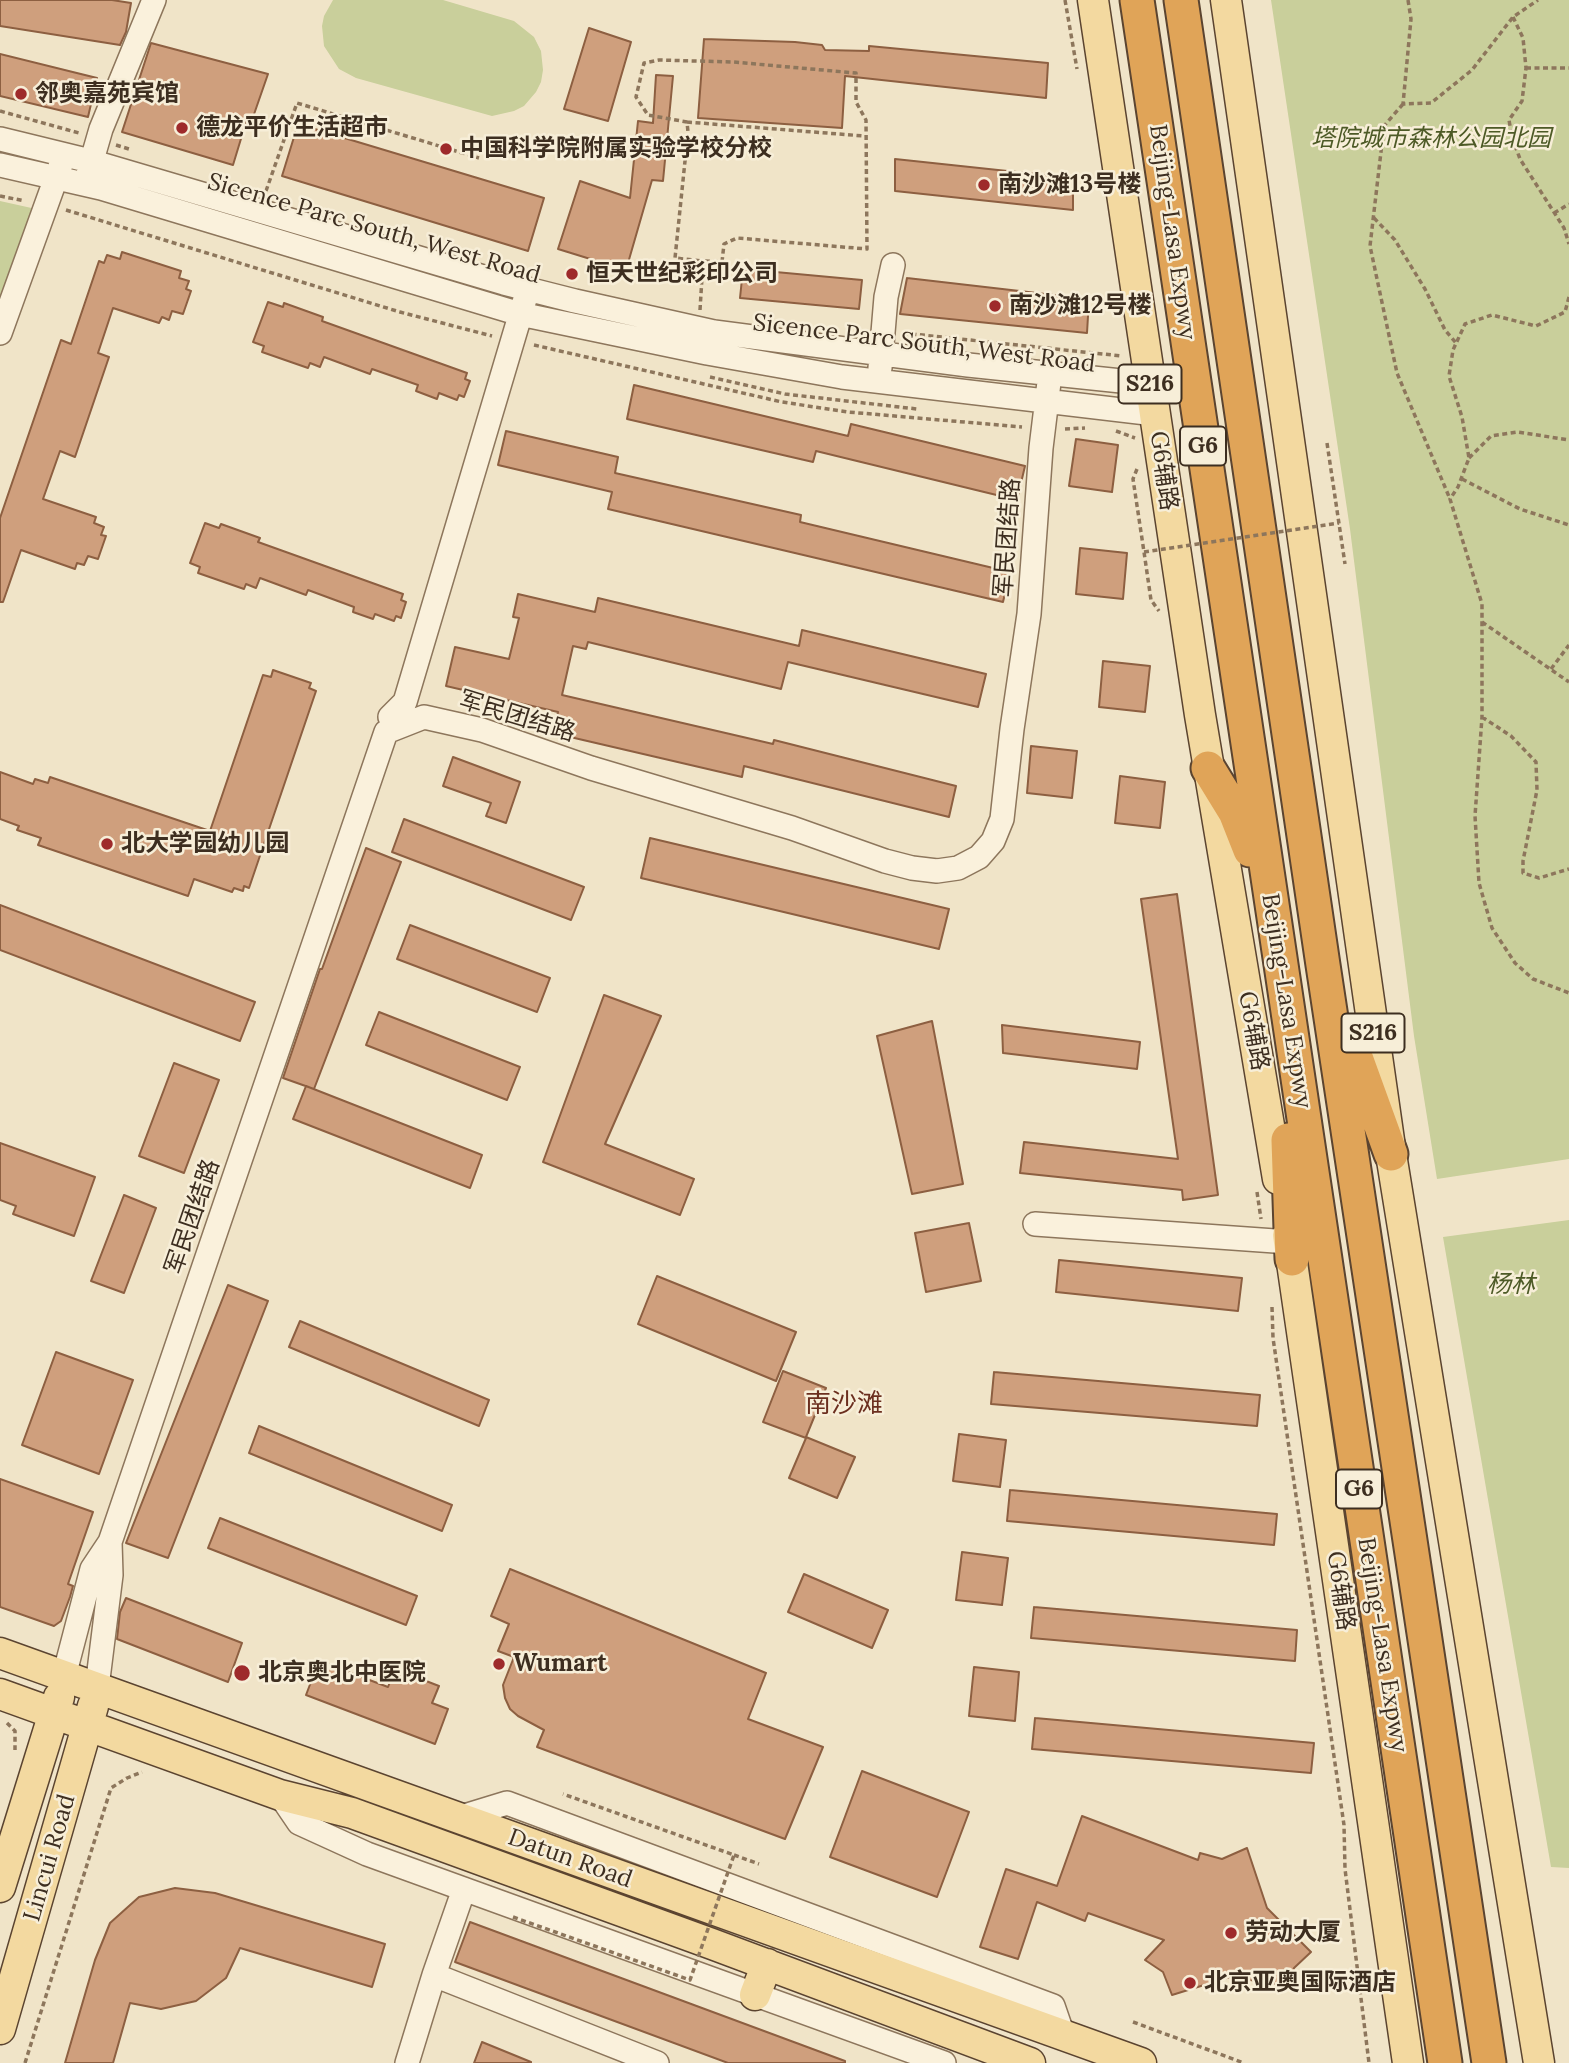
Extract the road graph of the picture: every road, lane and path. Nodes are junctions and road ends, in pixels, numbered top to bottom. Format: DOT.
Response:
graph roads {
  1 [pos="154,0"];
  2 [pos="1093,0"];
  3 [pos="1138,0"];
  4 [pos="1181,0"];
  5 [pos="1226,0"];
  6 [pos="1408,0"];
  7 [pos="1538,0"];
  8 [pos="1513,17"];
  9 [pos="1526,68"];
  10 [pos="1569,68"];
  11 [pos="1404,104"];
  12 [pos="0,111"];
  13 [pos="687,122"];
  14 [pos="73,131"];
  15 [pos="864,135"];
  16 [pos="0,139"];
  17 [pos="0,152"];
  18 [pos="480,158"];
  19 [pos="0,164"];
  20 [pos="60,165"];
  21 [pos="88,172"];
  22 [pos="266,191"];
  23 [pos="0,196"];
  24 [pos="46,204"];
  25 [pos="1569,204"];
  26 [pos="1554,213"];
  27 [pos="1374,218"];
  28 [pos="1569,244"];
  29 [pos="703,261"];
  30 [pos="893,265"];
  31 [pos="1569,298"];
  32 [pos="524,302"];
  33 [pos="710,314"];
  34 [pos="894,332"];
  35 [pos="0,333"];
  36 [pos="513,341"];
  37 [pos="1456,343"];
  38 [pos="1126,356"];
  39 [pos="880,368"];
  40 [pos="1048,388"];
  41 [pos="1149,409"];
  42 [pos="1088,427"];
  43 [pos="1043,429"];
  44 [pos="1111,429"];
  45 [pos="1569,440"];
  46 [pos="1327,443"];
  47 [pos="1469,458"];
  48 [pos="1461,478"];
  49 [pos="1133,479"];
  50 [pos="1450,499"];
  51 [pos="1339,523"];
  52 [pos="1569,525"];
  53 [pos="1144,552"];
  54 [pos="1345,564"];
  55 [pos="1151,600"];
  56 [pos="1482,622"];
  57 [pos="1569,645"];
  58 [pos="1551,669"];
  59 [pos="1569,682"];
  60 [pos="390,717"];
  61 [pos="1482,717"];
  62 [pos="1208,768"];
  63 [pos="1569,869"];
  64 [pos="1269,892"];
  65 [pos="1323,965"];
  66 [pos="1282,977"];
  67 [pos="1569,993"];
  68 [pos="1391,1154"];
  69 [pos="1035,1224"];
  70 [pos="1291,1251"];
  71 [pos="1272,1300"];
  72 [pos="110,1542"];
  73 [pos="0,1653"];
  74 [pos="64,1676"];
  75 [pos="97,1687"];
  76 [pos="0,1693"];
  77 [pos="54,1714"];
  78 [pos="0,1716"];
  79 [pos="88,1726"];
  80 [pos="15,1749"];
  81 [pos="145,1771"];
  82 [pos="34,1777"];
  83 [pos="70,1789"];
  84 [pos="563,1794"];
  85 [pos="280,1795"];
  86 [pos="734,1855"];
  87 [pos="758,1864"];
  88 [pos="0,1887"];
  89 [pos="464,1889"];
  90 [pos="513,1917"];
  91 [pos="766,1964"];
  92 [pos="434,1975"];
  93 [pos="755,1995"];
  94 [pos="1133,2022"];
  95 [pos="0,2029"];
  96 [pos="25,2063"];
  97 [pos="407,2063"];
  98 [pos="657,2063"];
  99 [pos="944,2063"];
  100 [pos="1030,2063"];
  101 [pos="1142,2063"];
  102 [pos="1244,2063"];
  103 [pos="1369,2063"];
  104 [pos="1408,2063"];
  105 [pos="1445,2063"];
  106 [pos="1489,2063"];
  107 [pos="1539,2063"];
  1 -- 21 [label="street"];
  2 -- 41 [label="main road, G6辅路 / S216"];
  3 -- 64 [label="highway, Beijing-Lasa Expwy / G6"];
  4 -- 65 [label="highway, Beijing-Lasa Expwy / G6"];
  5 -- 68 [label="main road, S216"];
  6 -- 11 [label="path"];
  7 -- 8 [label="path"];
  8 -- 9 [label="path"];
  8 -- 11 [label="path"];
  9 -- 10 [label="path"];
  9 -- 26 [label="path"];
  11 -- 27 [label="path"];
  12 -- 14 [label="path"];
  13 -- 15 [label="path"];
  13 -- 15 [label="path"];
  13 -- 29 [label="path"];
  15 -- 29 [label="path"];
  16 -- 20 [label="street"];
  17 -- 20 [label="street, Sicence Parc South, West Road"];
  18 -- 22 [label="path"];
  19 -- 20 [label="street"];
  20 -- 21 [label="street, Sicence Parc South, West Road"];
  20 -- 24 [label="street"];
  21 -- 32 [label="street, Sicence Parc South, West Road"];
  23 -- 24 [label="path"];
  24 -- 35 [label="street"];
  24 -- 36 [label="path"];
  25 -- 26 [label="path"];
  26 -- 28 [label="path"];
  27 -- 37 [label="path"];
  27 -- 50 [label="path"];
  29 -- 33 [label="path"];
  30 -- 39 [label="street"];
  31 -- 37 [label="path"];
  32 -- 36 [label="street"];
  32 -- 39 [label="street, Sicence Parc South, West Road"];
  34 -- 38 [label="path"];
  36 -- 43 [label="path"];
  36 -- 60 [label="street"];
  37 -- 47 [label="path"];
  39 -- 40 [label="street, Sicence Parc South, West Road"];
  40 -- 41 [label="street, Sicence Parc South, West Road"];
  40 -- 43 [label="street, 军民团结路"];
  41 -- 44 [label="path"];
  41 -- 62 [label="main road, G6辅路 / S216"];
  42 -- 43 [label="path"];
  43 -- 72 [label="street, 军民团结路"];
  45 -- 47 [label="path"];
  46 -- 51 [label="path"];
  47 -- 48 [label="path"];
  48 -- 50 [label="path"];
  48 -- 52 [label="path"];
  49 -- 53 [label="path"];
  50 -- 56 [label="path"];
  51 -- 53 [label="path, bridge"];
  51 -- 54 [label="path"];
  53 -- 55 [label="path"];
  56 -- 58 [label="path"];
  56 -- 61 [label="path"];
  57 -- 58 [label="path"];
  58 -- 59 [label="path"];
  61 -- 63 [label="path"];
  61 -- 67 [label="path"];
  62 -- 64 [label="highway"];
  62 -- 70 [label="main road, G6辅路 / S216"];
  64 -- 66 [label="highway, Beijing-Lasa Expwy / G6"];
  65 -- 68 [label="highway"];
  65 -- 106 [label="highway, Beijing-Lasa Expwy / G6"];
  66 -- 70 [label="highway"];
  66 -- 105 [label="highway, Beijing-Lasa Expwy / G6"];
  68 -- 107 [label="main road, S216"];
  69 -- 70 [label="street"];
  70 -- 104 [label="main road, G6辅路 / S216"];
  71 -- 103 [label="path"];
  72 -- 74 [label="street, 军民团结路"];
  72 -- 75 [label="street, 军民团结路"];
  73 -- 74 [label="main road, Datun Road"];
  74 -- 75 [label="main road, Datun Road"];
  74 -- 77 [label="main road, Lincui Road"];
  75 -- 79 [label="main road, Lincui Road"];
  75 -- 101 [label="main road, Datun Road"];
  76 -- 77 [label="main road, Datun Road"];
  77 -- 79 [label="main road, Datun Road"];
  77 -- 82 [label="main road, Lincui Road"];
  78 -- 80 [label="path"];
  79 -- 83 [label="main road, Lincui Road"];
  79 -- 85 [label="main road, Datun Road"];
  81 -- 96 [label="path"];
  82 -- 83 [label="main road"];
  82 -- 88 [label="main road, Lincui Road"];
  83 -- 95 [label="main road, Lincui Road"];
  84 -- 86 [label="path, bridge"];
  85 -- 89 [label="street"];
  85 -- 91 [label="main road, Datun Road"];
  86 -- 87 [label="path"];
  86 -- 90 [label="path, bridge"];
  89 -- 92 [label="street"];
  89 -- 93 [label="street"];
  91 -- 93 [label="main road"];
  91 -- 100 [label="main road, Datun Road"];
  92 -- 97 [label="street"];
  92 -- 98 [label="street"];
  93 -- 99 [label="street"];
  94 -- 102 [label="path"];
}
